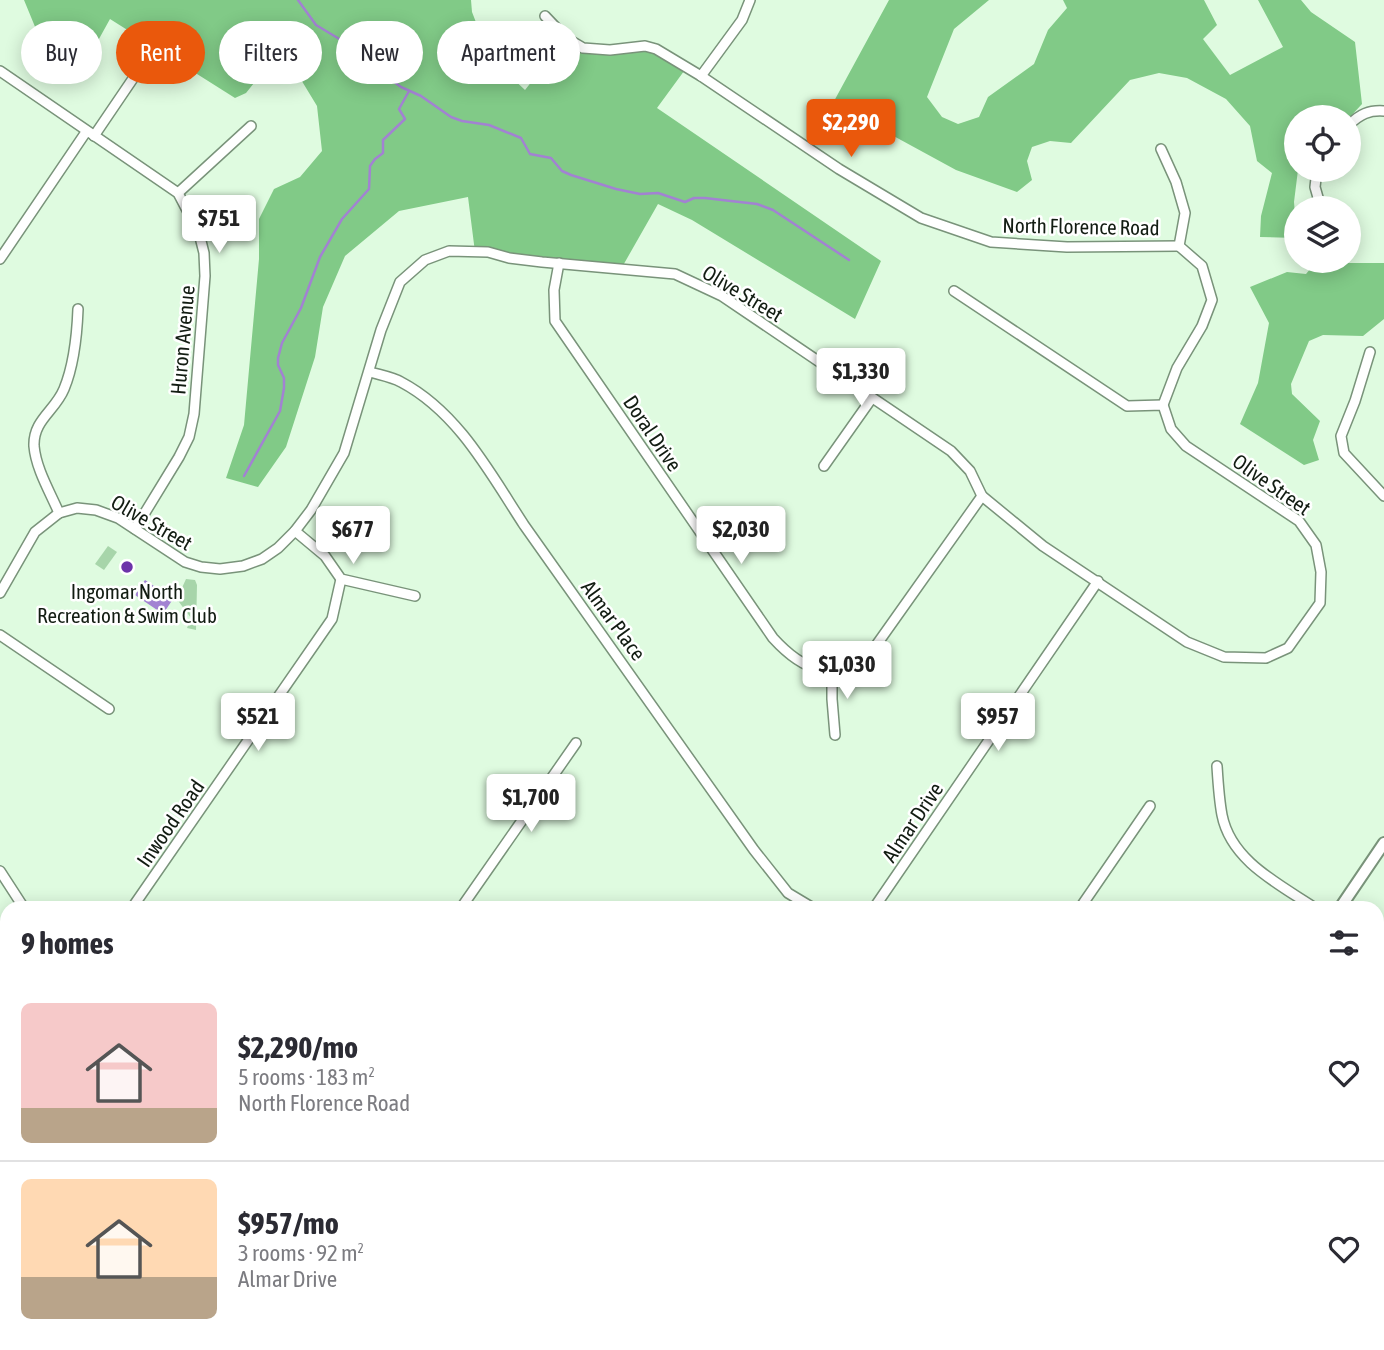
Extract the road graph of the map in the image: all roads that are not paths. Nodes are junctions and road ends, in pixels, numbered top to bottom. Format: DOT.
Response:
graph roads {
  1 [pos="750,0"];
  2 [pos="545,16"];
  3 [pos="0,71"];
  4 [pos="701,76"];
  5 [pos="127,84"];
  6 [pos="1384,111"];
  7 [pos="1361,115"];
  8 [pos="251,126"];
  9 [pos="90,134"];
  10 [pos="1161,149"];
  11 [pos="178,193"];
  12 [pos="1179,246"];
  13 [pos="0,259"];
  14 [pos="559,263"];
  15 [pos="954,291"];
  16 [pos="78,309"];
  17 [pos="1370,352"];
  18 [pos="370,372"];
  19 [pos="872,398"];
  20 [pos="1163,405"];
  21 [pos="824,467"];
  22 [pos="982,496"];
  23 [pos="1384,496"];
  24 [pos="59,513"];
  25 [pos="135,529"];
  26 [pos="295,531"];
  27 [pos="341,579"];
  28 [pos="1098,581"];
  29 [pos="0,593"];
  30 [pos="415,596"];
  31 [pos="0,635"];
  32 [pos="832,670"];
  33 [pos="109,709"];
  34 [pos="835,735"];
  35 [pos="576,743"];
  36 [pos="1217,766"];
  37 [pos="1150,806"];
  38 [pos="1384,843"];
  39 [pos="0,870"];
  40 [pos="20,901"];
  41 [pos="137,901"];
  42 [pos="466,901"];
  43 [pos="801,901"];
  44 [pos="879,901"];
  45 [pos="1085,901"];
  46 [pos="1305,901"];
  47 [pos="1345,901"];
  1 -- 4 [label="street"];
  2 -- 4 [label="street, North Florence Road"];
  3 -- 9 [label="street, Huron Avenue"];
  4 -- 12 [label="street, North Florence Road"];
  5 -- 9 [label="street"];
  6 -- 7 [label="street"];
  8 -- 11 [label="street"];
  9 -- 11 [label="street, Huron Avenue"];
  9 -- 13 [label="street"];
  10 -- 12 [label="street"];
  11 -- 25 [label="street, Huron Avenue"];
  12 -- 20 [label="street"];
  14 -- 18 [label="street, Olive Street"];
  14 -- 19 [label="street, Olive Street"];
  14 -- 32 [label="street, Doral Drive"];
  15 -- 20 [label="street"];
  16 -- 24 [label="street"];
  17 -- 23 [label="street"];
  18 -- 26 [label="street, Olive Street"];
  18 -- 43 [label="street, Almar Place"];
  19 -- 21 [label="street"];
  19 -- 22 [label="street, Olive Street"];
  20 -- 28 [label="street, Olive Street"];
  22 -- 28 [label="street, Olive Street"];
  22 -- 32 [label="street"];
  24 -- 25 [label="street, Olive Street"];
  24 -- 29 [label="street"];
  25 -- 26 [label="street, Olive Street"];
  26 -- 27 [label="street"];
  27 -- 30 [label="street"];
  27 -- 41 [label="street, Inwood Road"];
  28 -- 44 [label="street, Almar Drive"];
  31 -- 33 [label="street"];
  32 -- 34 [label="street"];
  35 -- 42 [label="street"];
  36 -- 46 [label="street"];
  37 -- 45 [label="street"];
  38 -- 47 [label="street"];
  39 -- 40 [label="street"];
}
